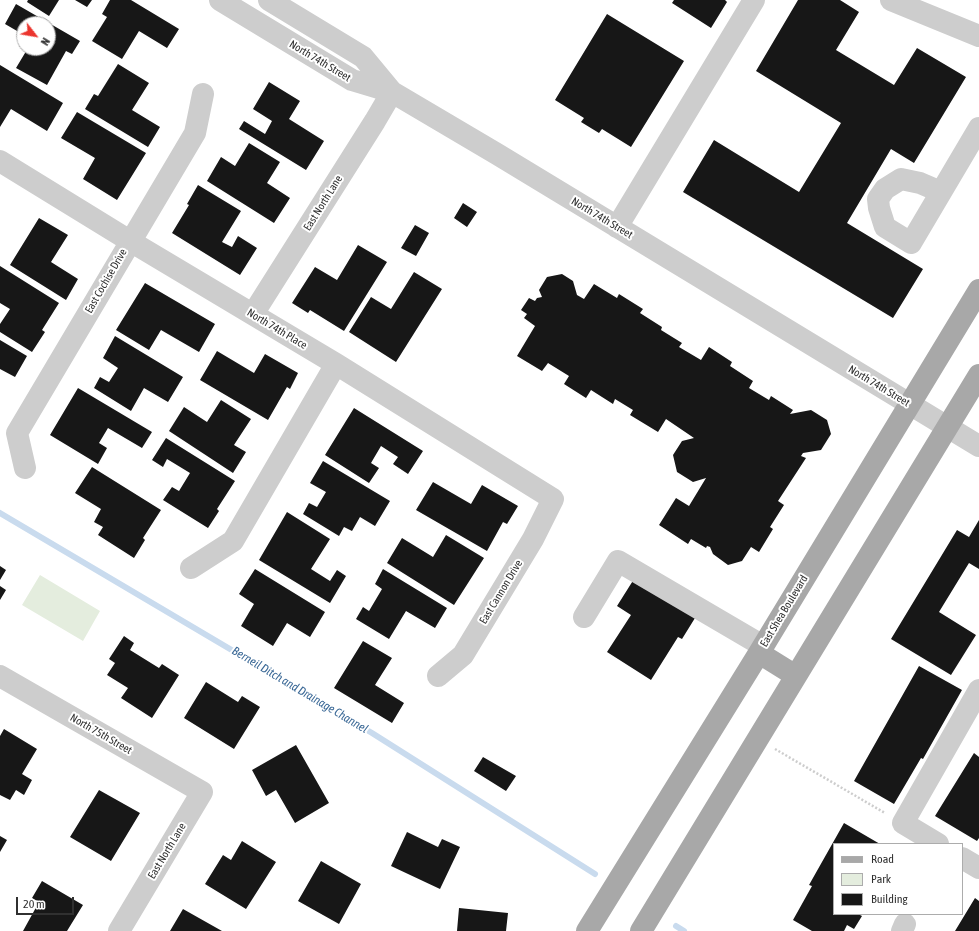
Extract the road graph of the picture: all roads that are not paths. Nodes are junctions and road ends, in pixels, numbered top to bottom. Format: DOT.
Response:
graph roads {
  1 [pos="220,0"];
  2 [pos="269,0"];
  3 [pos="754,0"];
  4 [pos="891,0"];
  5 [pos="979,36"];
  6 [pos="392,92"];
  7 [pos="203,94"];
  8 [pos="979,128"];
  9 [pos="0,161"];
  10 [pos="941,192"];
  11 [pos="617,227"];
  12 [pos="130,241"];
  13 [pos="979,290"];
  14 [pos="253,314"];
  15 [pos="336,364"];
  16 [pos="979,375"];
  17 [pos="909,404"];
  18 [pos="948,428"];
  19 [pos="979,446"];
  20 [pos="25,468"];
  21 [pos="553,499"];
  22 [pos="191,568"];
  23 [pos="584,617"];
  24 [pos="761,649"];
  25 [pos="0,676"];
  26 [pos="438,676"];
  27 [pos="796,676"];
  28 [pos="979,690"];
  29 [pos="202,792"];
  30 [pos="936,843"];
  31 [pos="963,859"];
  32 [pos="979,868"];
  33 [pos="119,931"];
  34 [pos="587,931"];
  35 [pos="641,931"];
  1 -- 6 [label="street, North 74th Street"];
  2 -- 6 [label="street"];
  3 -- 11 [label="street"];
  4 -- 5 [label="street"];
  6 -- 11 [label="street, North 74th Street"];
  6 -- 14 [label="street, East North Lane"];
  7 -- 12 [label="street, East Cochise Drive"];
  8 -- 10 [label="street"];
  9 -- 12 [label="street, North 74th Place"];
  11 -- 17 [label="street, North 74th Street"];
  12 -- 14 [label="street, North 74th Place"];
  12 -- 20 [label="street, East Cochise Drive"];
  13 -- 17 [label="main road, East Shea Boulevard"];
  14 -- 15 [label="street, North 74th Place"];
  15 -- 21 [label="street, North 74th Place"];
  15 -- 22 [label="street"];
  16 -- 18 [label="main road"];
  17 -- 18 [label="street, North 74th Street"];
  17 -- 24 [label="main road, East Shea Boulevard"];
  18 -- 19 [label="street, North 74th Street"];
  18 -- 27 [label="main road"];
  21 -- 26 [label="street, East Cannon Drive"];
  23 -- 24 [label="street"];
  24 -- 27 [label="main road"];
  24 -- 34 [label="main road, East Shea Boulevard"];
  25 -- 29 [label="street, North 75th Street"];
  27 -- 35 [label="main road"];
  28 -- 30 [label="street"];
  29 -- 33 [label="street, East North Lane"];
  31 -- 32 [label="street"];
}
